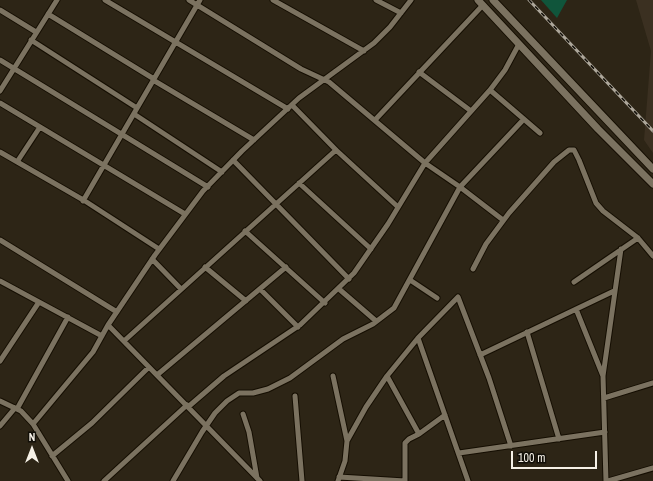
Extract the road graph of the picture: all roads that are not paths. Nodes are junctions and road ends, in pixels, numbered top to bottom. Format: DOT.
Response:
graph roads {
  1 [pos="56,0"];
  2 [pos="105,0"];
  3 [pos="189,0"];
  4 [pos="273,0"];
  5 [pos="376,0"];
  6 [pos="411,0"];
  7 [pos="493,0"];
  8 [pos="199,2"];
  9 [pos="480,2"];
  10 [pos="0,10"];
  11 [pos="401,13"];
  12 [pos="48,14"];
  13 [pos="36,32"];
  14 [pos="31,40"];
  15 [pos="176,42"];
  16 [pos="519,44"];
  17 [pos="364,51"];
  18 [pos="0,60"];
  19 [pos="14,68"];
  20 [pos="419,72"];
  21 [pos="154,79"];
  22 [pos="324,79"];
  23 [pos="490,90"];
  24 [pos="0,91"];
  25 [pos="0,103"];
  26 [pos="290,107"];
  27 [pos="137,108"];
  28 [pos="471,111"];
  29 [pos="134,114"];
  30 [pos="524,119"];
  31 [pos="375,120"];
  32 [pos="40,127"];
  33 [pos="540,133"];
  34 [pos="122,134"];
  35 [pos="254,140"];
  36 [pos="336,150"];
  37 [pos="0,152"];
  38 [pos="233,160"];
  39 [pos="17,162"];
  40 [pos="425,164"];
  41 [pos="104,165"];
  42 [pos="653,169"];
  43 [pos="222,172"];
  44 [pos="299,183"];
  45 [pos="653,184"];
  46 [pos="208,187"];
  47 [pos="460,187"];
  48 [pos="83,201"];
  49 [pos="275,205"];
  50 [pos="398,207"];
  51 [pos="185,214"];
  52 [pos="503,220"];
  53 [pos="245,231"];
  54 [pos="638,238"];
  55 [pos="0,240"];
  56 [pos="159,249"];
  57 [pos="370,249"];
  58 [pos="622,249"];
  59 [pos="653,256"];
  60 [pos="152,259"];
  61 [pos="205,267"];
  62 [pos="286,267"];
  63 [pos="473,269"];
  64 [pos="349,279"];
  65 [pos="410,280"];
  66 [pos="0,281"];
  67 [pos="574,282"];
  68 [pos="181,289"];
  69 [pos="260,289"];
  70 [pos="339,289"];
  71 [pos="614,291"];
  72 [pos="437,298"];
  73 [pos="246,300"];
  74 [pos="39,302"];
  75 [pos="325,302"];
  76 [pos="576,309"];
  77 [pos="118,312"];
  78 [pos="68,317"];
  79 [pos="376,321"];
  80 [pos="108,325"];
  81 [pos="298,327"];
  82 [pos="527,332"];
  83 [pos="102,336"];
  84 [pos="418,338"];
  85 [pos="124,340"];
  86 [pos="480,354"];
  87 [pos="0,361"];
  88 [pos="149,367"];
  89 [pos="157,375"];
  90 [pos="333,376"];
  91 [pos="388,376"];
  92 [pos="603,376"];
  93 [pos="653,383"];
  94 [pos="295,396"];
  95 [pos="604,398"];
  96 [pos="0,401"];
  97 [pos="187,406"];
  98 [pos="16,408"];
  99 [pos="243,414"];
  100 [pos="445,415"];
  101 [pos="33,424"];
  102 [pos="0,426"];
  103 [pos="207,426"];
  104 [pos="605,432"];
  105 [pos="419,434"];
  106 [pos="559,439"];
  107 [pos="348,440"];
  108 [pos="511,446"];
  109 [pos="459,453"];
  110 [pos="52,456"];
  111 [pos="653,468"];
  112 [pos="258,479"];
  113 [pos="338,479"];
  114 [pos="68,481"];
  115 [pos="104,481"];
  116 [pos="173,481"];
  117 [pos="302,481"];
  118 [pos="405,481"];
  119 [pos="468,481"];
  120 [pos="607,481"];
  1 -- 12 [label="street"];
  2 -- 15 [label="street"];
  3 -- 8 [label="street"];
  4 -- 17 [label="street"];
  5 -- 11 [label="street"];
  6 -- 11 [label="street"];
  7 -- 42 [label="main road"];
  8 -- 15 [label="street"];
  8 -- 22 [label="street"];
  9 -- 16 [label="main road"];
  9 -- 20 [label="street"];
  10 -- 13 [label="street"];
  11 -- 17 [label="street"];
  12 -- 13 [label="street"];
  12 -- 21 [label="street"];
  13 -- 14 [label="street"];
  14 -- 19 [label="street"];
  14 -- 27 [label="street"];
  15 -- 21 [label="street"];
  15 -- 26 [label="street"];
  16 -- 23 [label="street"];
  16 -- 45 [label="main road"];
  17 -- 22 [label="street"];
  18 -- 19 [label="street"];
  19 -- 24 [label="street"];
  19 -- 34 [label="street"];
  20 -- 28 [label="street"];
  20 -- 31 [label="street"];
  21 -- 27 [label="street"];
  21 -- 35 [label="street"];
  22 -- 26 [label="street"];
  22 -- 31 [label="street"];
  23 -- 28 [label="street"];
  23 -- 30 [label="street"];
  25 -- 32 [label="street"];
  26 -- 35 [label="street"];
  26 -- 36 [label="street"];
  27 -- 29 [label="street"];
  28 -- 40 [label="street"];
  29 -- 34 [label="street"];
  29 -- 43 [label="street"];
  30 -- 33 [label="street"];
  30 -- 47 [label="street"];
  31 -- 40 [label="street"];
  32 -- 39 [label="street"];
  32 -- 41 [label="street"];
  34 -- 41 [label="street"];
  34 -- 46 [label="street"];
  35 -- 38 [label="street"];
  36 -- 44 [label="street"];
  36 -- 50 [label="street"];
  37 -- 39 [label="street"];
  38 -- 43 [label="street"];
  38 -- 49 [label="street"];
  39 -- 48 [label="street"];
  40 -- 47 [label="street"];
  40 -- 50 [label="street"];
  41 -- 48 [label="street"];
  41 -- 51 [label="street"];
  43 -- 46 [label="street"];
  44 -- 49 [label="street"];
  44 -- 57 [label="street"];
  46 -- 51 [label="street"];
  47 -- 52 [label="street"];
  47 -- 65 [label="street"];
  48 -- 56 [label="street"];
  49 -- 53 [label="street"];
  49 -- 64 [label="street"];
  50 -- 57 [label="street"];
  51 -- 56 [label="street"];
  52 -- 54 [label="street"];
  52 -- 63 [label="street"];
  53 -- 61 [label="street"];
  53 -- 62 [label="street"];
  54 -- 58 [label="street"];
  54 -- 59 [label="street"];
  55 -- 77 [label="street"];
  56 -- 60 [label="street"];
  57 -- 64 [label="street"];
  58 -- 67 [label="street"];
  58 -- 71 [label="street"];
  60 -- 68 [label="street"];
  60 -- 77 [label="street"];
  61 -- 68 [label="street"];
  61 -- 73 [label="street"];
  62 -- 69 [label="street"];
  62 -- 75 [label="street"];
  64 -- 70 [label="street"];
  65 -- 72 [label="street"];
  65 -- 79 [label="street"];
  66 -- 74 [label="street"];
  68 -- 85 [label="street"];
  69 -- 73 [label="street"];
  69 -- 81 [label="street"];
  70 -- 75 [label="street"];
  70 -- 79 [label="street"];
  71 -- 76 [label="street"];
  71 -- 92 [label="street"];
  73 -- 89 [label="street"];
  74 -- 78 [label="street"];
  74 -- 87 [label="street"];
  75 -- 81 [label="street"];
  76 -- 82 [label="street"];
  76 -- 92 [label="street"];
  77 -- 80 [label="street"];
  78 -- 83 [label="street"];
  78 -- 98 [label="street"];
  79 -- 103 [label="street"];
  80 -- 83 [label="street"];
  80 -- 85 [label="street"];
  81 -- 97 [label="street"];
  82 -- 86 [label="street"];
  82 -- 106 [label="street"];
  83 -- 101 [label="street"];
  84 -- 86 [label="street"];
  84 -- 91 [label="street"];
  84 -- 100 [label="street"];
  85 -- 88 [label="street"];
  86 -- 108 [label="street"];
  88 -- 89 [label="street"];
  88 -- 110 [label="street"];
  89 -- 97 [label="street"];
  90 -- 107 [label="street"];
  91 -- 105 [label="street"];
  91 -- 107 [label="street"];
  92 -- 95 [label="street"];
  93 -- 95 [label="street"];
  94 -- 117 [label="street"];
  95 -- 104 [label="street"];
  96 -- 98 [label="street"];
  97 -- 103 [label="street"];
  97 -- 115 [label="street"];
  98 -- 101 [label="street"];
  98 -- 102 [label="street"];
  99 -- 112 [label="street"];
  100 -- 105 [label="street"];
  100 -- 109 [label="street"];
  101 -- 110 [label="street"];
  103 -- 112 [label="street"];
  103 -- 116 [label="street"];
  104 -- 106 [label="street"];
  104 -- 120 [label="street"];
  105 -- 118 [label="street"];
  106 -- 108 [label="street"];
  107 -- 113 [label="street"];
  108 -- 109 [label="street"];
  109 -- 119 [label="street"];
  110 -- 114 [label="street"];
  111 -- 120 [label="street"];
  113 -- 118 [label="street"];
}
